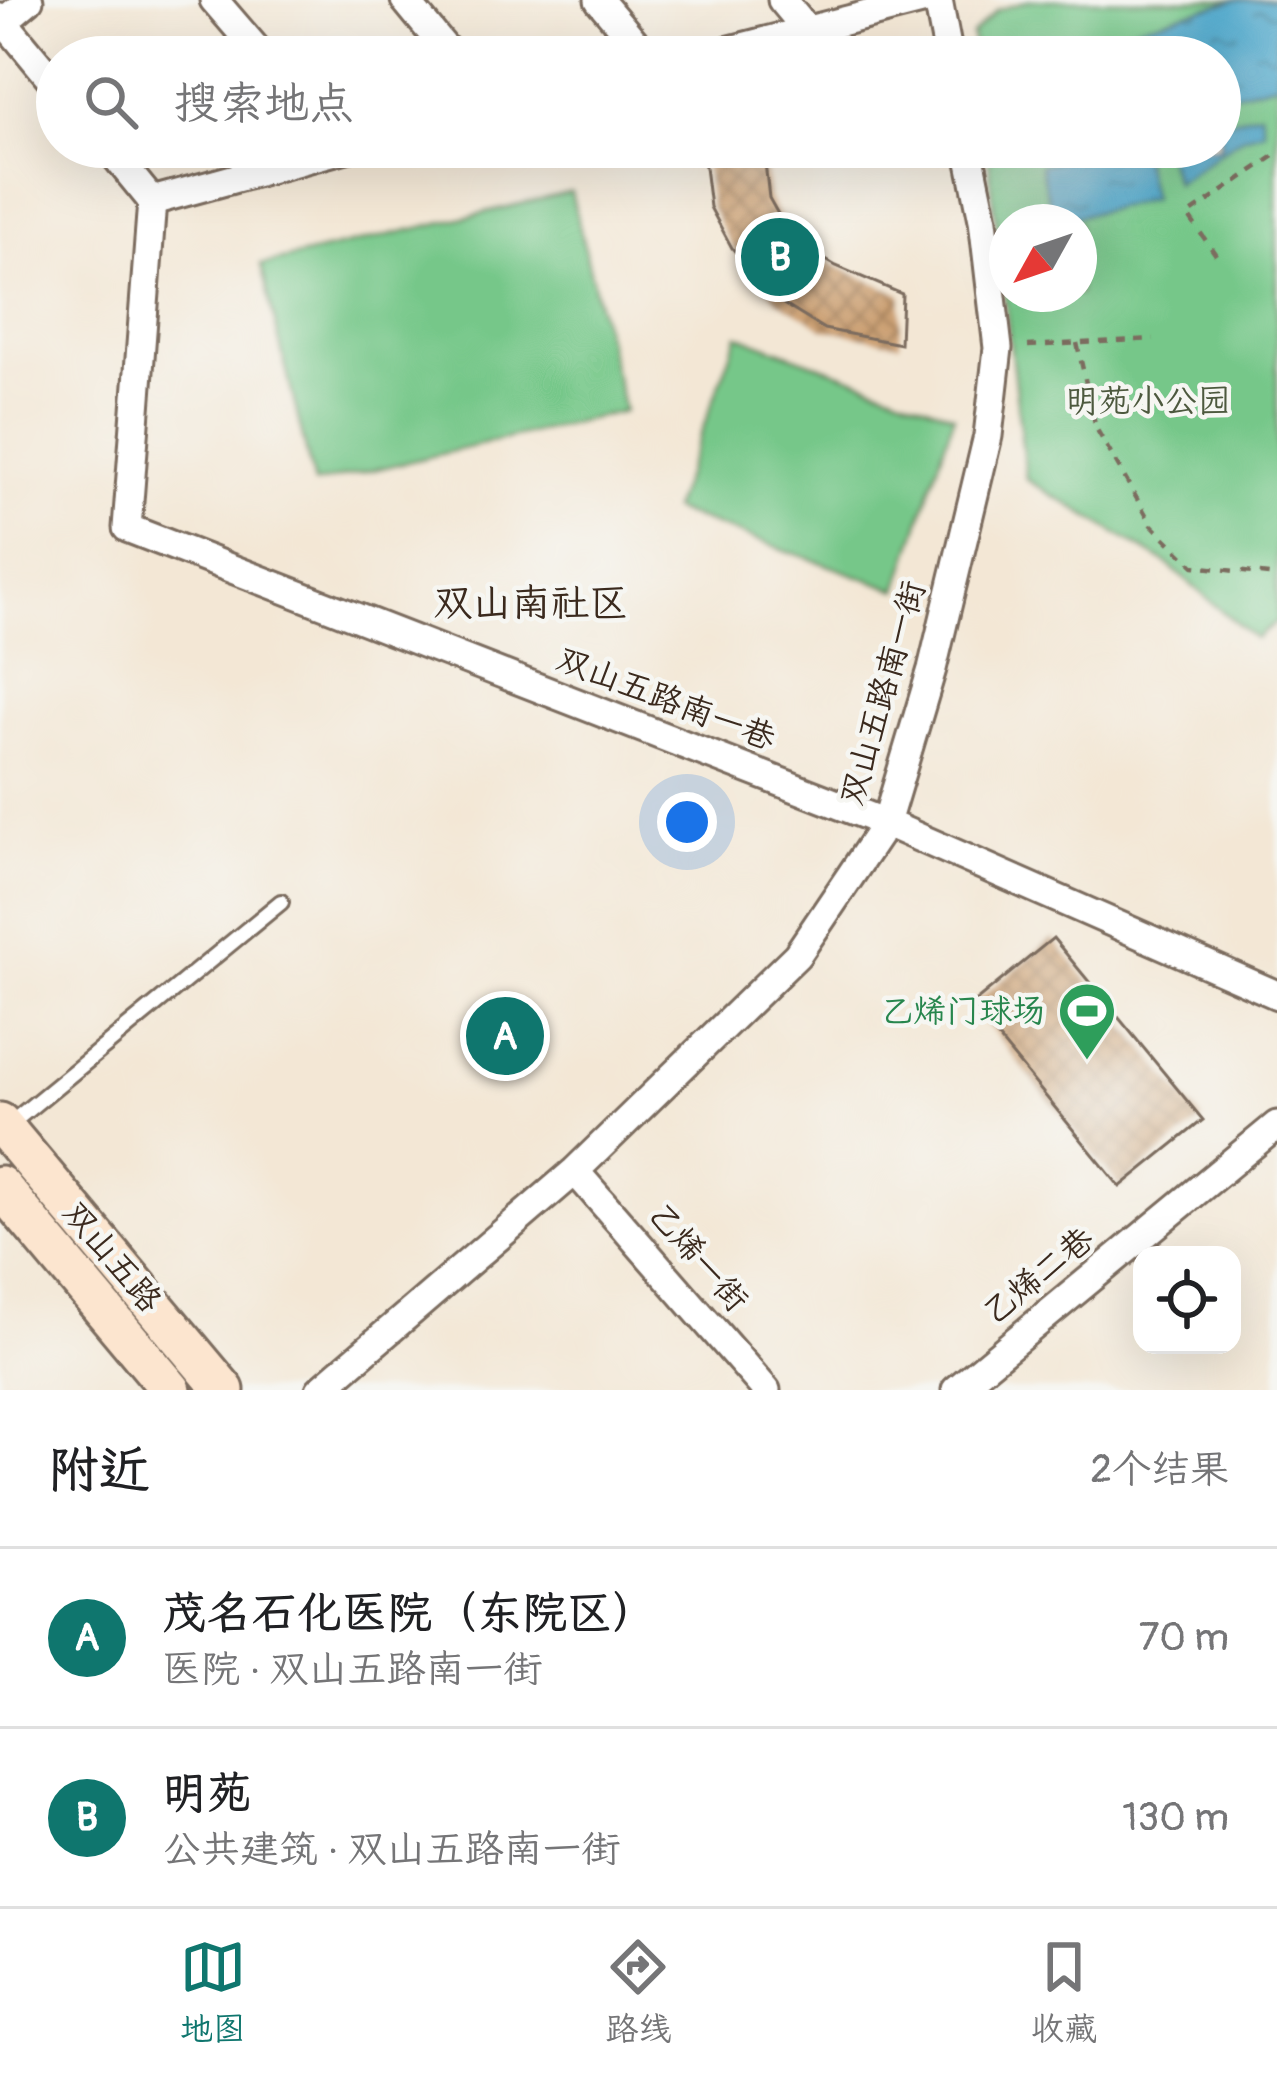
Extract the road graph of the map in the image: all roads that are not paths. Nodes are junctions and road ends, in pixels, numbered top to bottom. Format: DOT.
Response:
graph roads {
  1 [pos="29,0"];
  2 [pos="214,0"];
  3 [pos="405,0"];
  4 [pos="599,0"];
  5 [pos="782,0"];
  6 [pos="926,0"];
  7 [pos="938,0"];
  8 [pos="2,19"];
  9 [pos="807,31"];
  10 [pos="244,36"];
  11 [pos="435,36"];
  12 [pos="629,36"];
  13 [pos="787,36"];
  14 [pos="946,36"];
  15 [pos="36,60"];
  16 [pos="125,168"];
  17 [pos="272,168"];
  18 [pos="972,168"];
  19 [pos="152,201"];
  20 [pos="886,823"];
  21 [pos="281,902"];
  22 [pos="1277,995"];
  23 [pos="1277,1125"];
  24 [pos="2,1126"];
  25 [pos="575,1171"];
  26 [pos="0,1186"];
  27 [pos="171,1390"];
  28 [pos="224,1390"];
  29 [pos="320,1390"];
  30 [pos="766,1390"];
  31 [pos="956,1390"];
  1 -- 8 [label="street"];
  2 -- 10 [label="street"];
  3 -- 11 [label="street"];
  4 -- 12 [label="street"];
  5 -- 9 [label="street"];
  6 -- 9 [label="street"];
  7 -- 14 [label="street"];
  8 -- 15 [label="street"];
  9 -- 13 [label="street"];
  16 -- 19 [label="street"];
  17 -- 19 [label="street"];
  18 -- 20 [label="street, 双山五路南一街"];
  19 -- 20 [label="street, 双山五路南一巷"];
  20 -- 22 [label="street, 双山五路南一巷"];
  20 -- 25 [label="street, 双山五路南一街"];
  21 -- 24 [label="lane"];
  23 -- 31 [label="street, 乙烯二巷"];
  24 -- 28 [label="main road, 双山五路"];
  25 -- 29 [label="street, 双山五路南一街"];
  25 -- 30 [label="street, 乙烯一街"];
  26 -- 27 [label="main road, 双山五路"];
}
